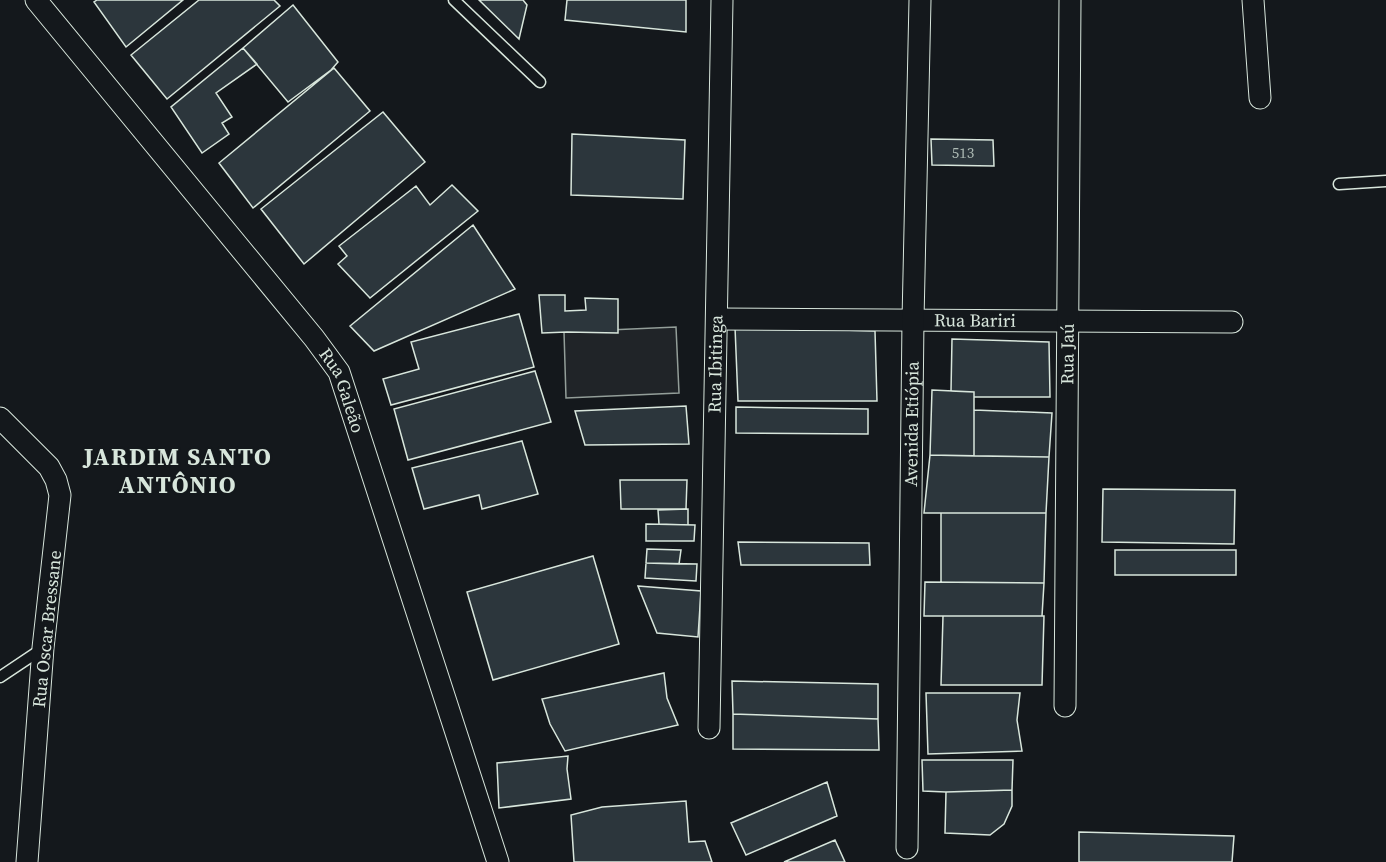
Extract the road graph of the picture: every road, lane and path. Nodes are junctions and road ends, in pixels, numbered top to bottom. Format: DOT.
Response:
graph roads {
  1 [pos="36,0"];
  2 [pos="454,0"];
  3 [pos="722,0"];
  4 [pos="920,0"];
  5 [pos="1070,0"];
  6 [pos="1254,0"];
  7 [pos="540,82"];
  8 [pos="1260,98"];
  9 [pos="1386,181"];
  10 [pos="1339,184"];
  11 [pos="717,319"];
  12 [pos="913,320"];
  13 [pos="1069,321"];
  14 [pos="1232,322"];
  15 [pos="0,418"];
  16 [pos="43,648"];
  17 [pos="0,677"];
  18 [pos="1065,706"];
  19 [pos="709,728"];
  20 [pos="908,848"];
  21 [pos="27,862"];
  22 [pos="498,862"];
  1 -- 22 [label="street, Rua Galeão"];
  2 -- 7 [label="lane"];
  3 -- 11 [label="street, Rua Ibitinga"];
  4 -- 12 [label="street, Avenida Etiópia"];
  5 -- 13 [label="street, Rua Jaú"];
  6 -- 8 [label="street"];
  9 -- 10 [label="lane"];
  11 -- 12 [label="street, Rua Bariri"];
  11 -- 19 [label="street, Rua Ibitinga"];
  12 -- 13 [label="street, Rua Bariri"];
  12 -- 20 [label="street, Avenida Etiópia"];
  13 -- 14 [label="street, Rua Bariri"];
  13 -- 18 [label="street, Rua Jaú"];
  15 -- 16 [label="street, Rua Oscar Bressane"];
  16 -- 17 [label="lane"];
  16 -- 21 [label="street, Rua Oscar Bressane"];
}
